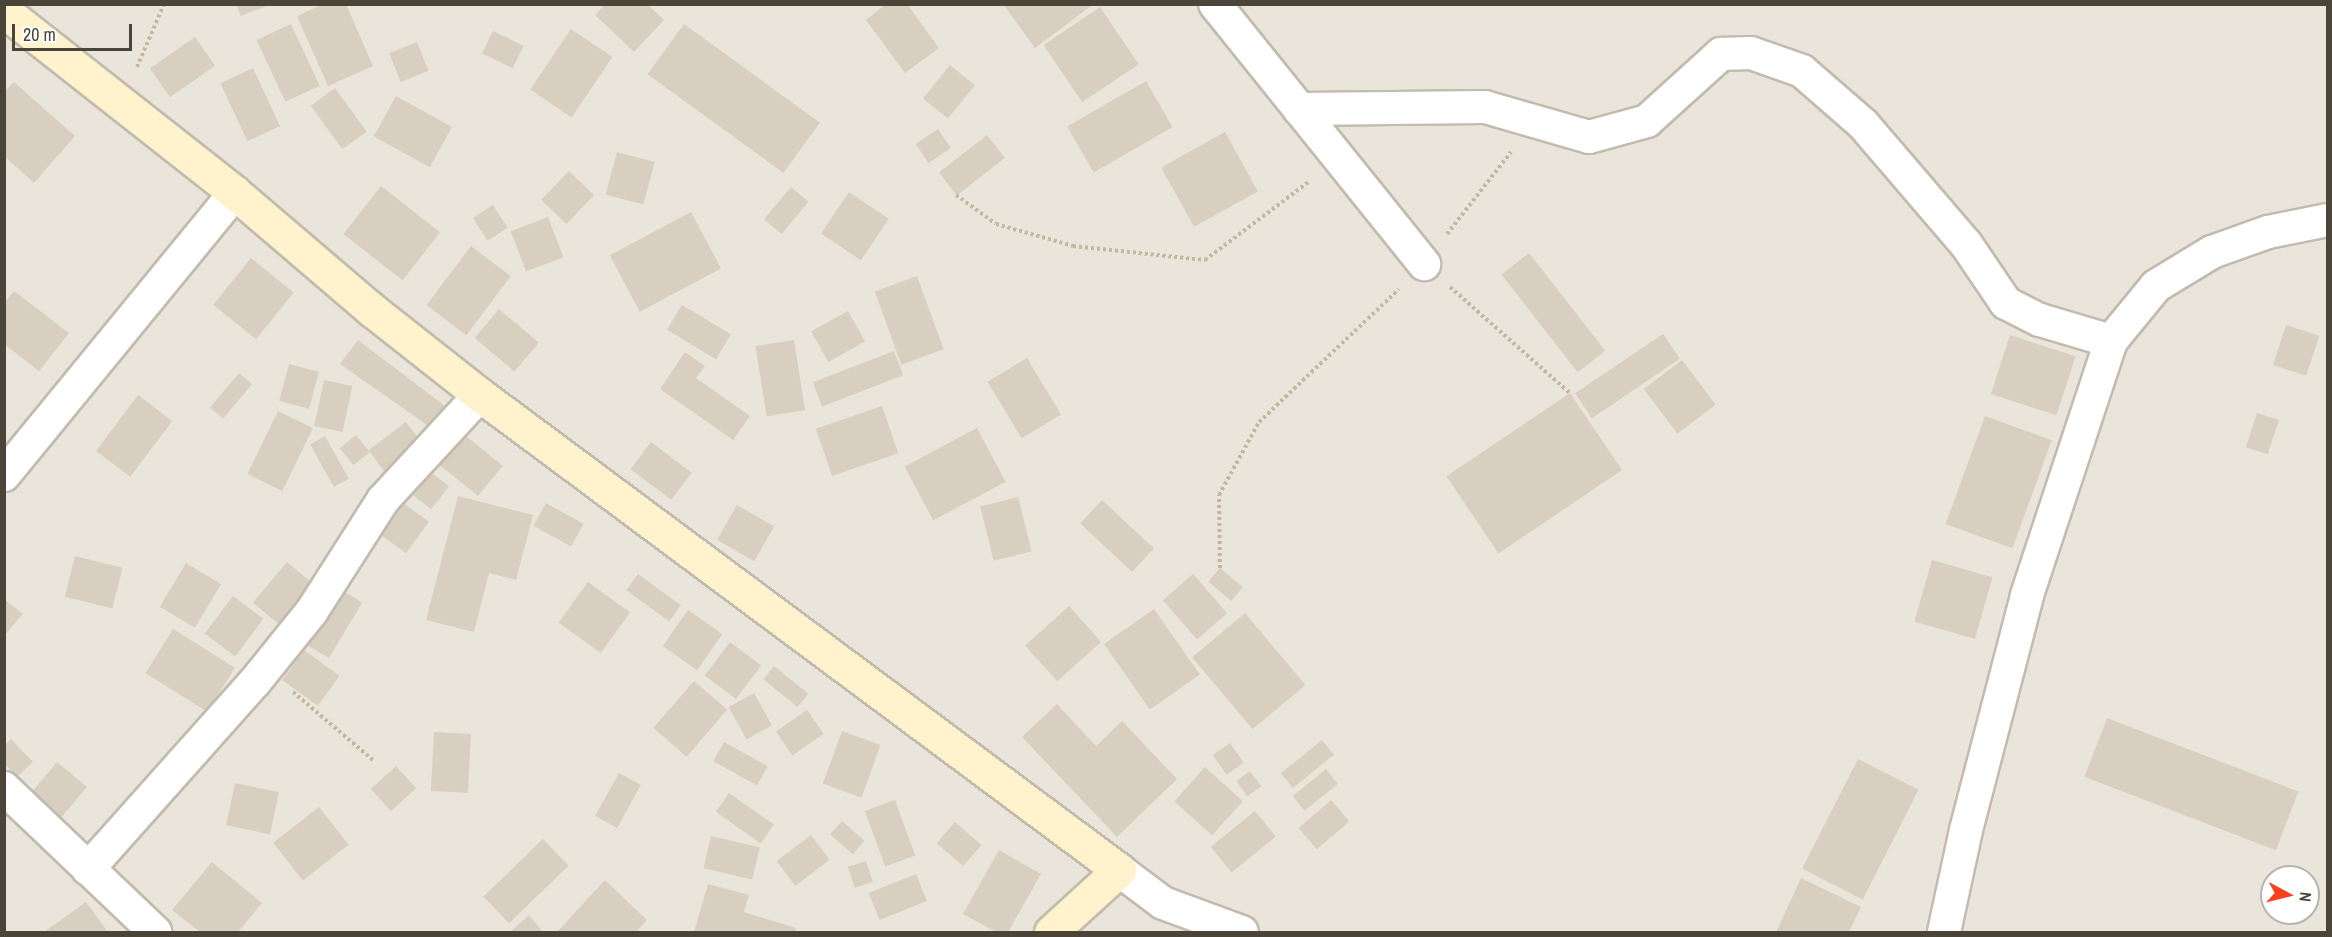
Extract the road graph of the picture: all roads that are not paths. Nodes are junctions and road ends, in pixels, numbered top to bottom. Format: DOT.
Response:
graph roads {
  1 [pos="1215,4"];
  2 [pos="6,14"];
  3 [pos="1299,109"];
  4 [pos="235,193"];
  5 [pos="2328,220"];
  6 [pos="1424,264"];
  7 [pos="2111,340"];
  8 [pos="480,395"];
  9 [pos="4,475"];
  10 [pos="4,788"];
  11 [pos="88,869"];
  12 [pos="1119,870"];
  13 [pos="155,933"];
  14 [pos="1051,933"];
  15 [pos="1242,933"];
  16 [pos="1944,933"];
  1 -- 3 [label="street"];
  2 -- 4 [label="street"];
  3 -- 6 [label="street"];
  3 -- 7 [label="street"];
  4 -- 8 [label="street"];
  4 -- 9 [label="street"];
  5 -- 7 [label="street"];
  7 -- 16 [label="street"];
  8 -- 11 [label="street"];
  8 -- 12 [label="street"];
  10 -- 11 [label="street"];
  11 -- 13 [label="street"];
  12 -- 14 [label="street"];
  12 -- 15 [label="street"];
}
